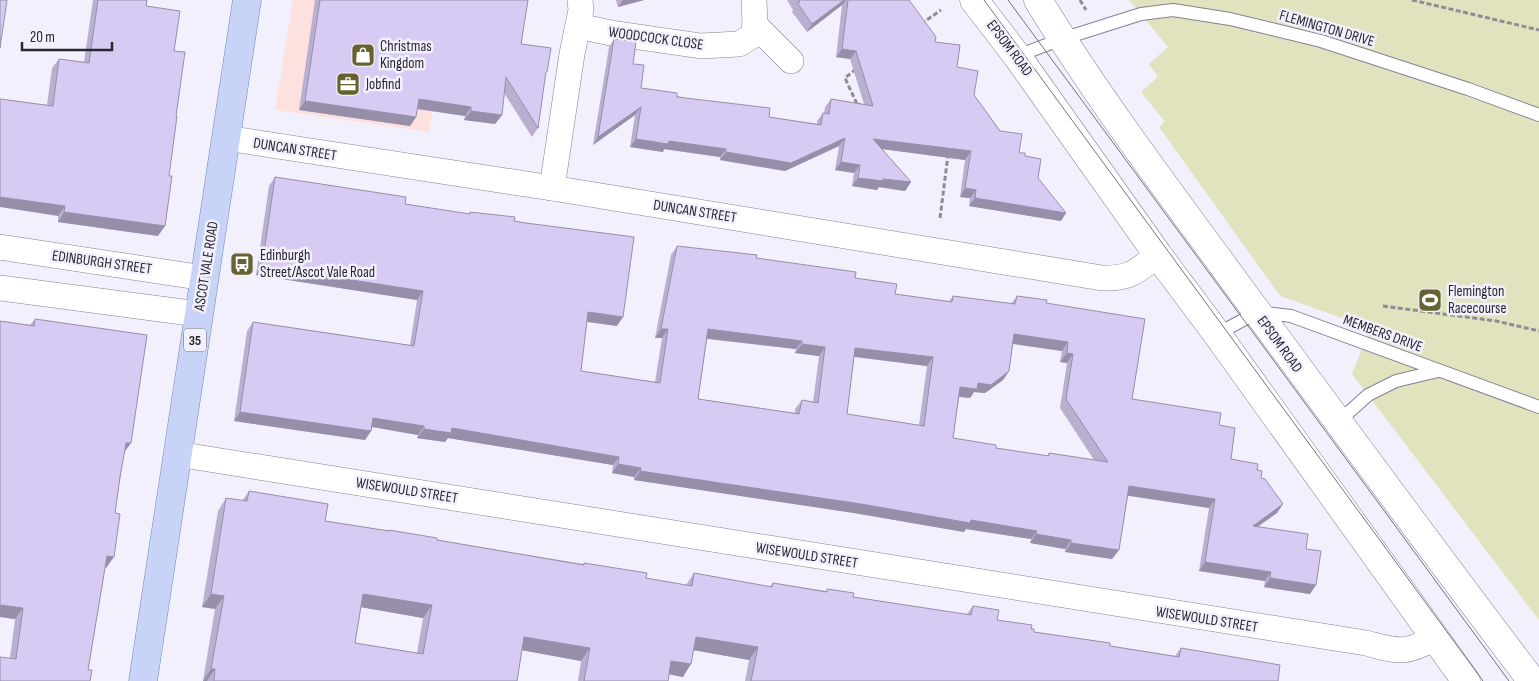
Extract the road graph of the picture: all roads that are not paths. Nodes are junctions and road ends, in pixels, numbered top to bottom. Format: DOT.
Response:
graph roads {
  1 [pos="247,0"];
  2 [pos="580,0"];
  3 [pos="754,0"];
  4 [pos="974,0"];
  5 [pos="1038,0"];
  6 [pos="755,25"];
  7 [pos="578,26"];
  8 [pos="1062,39"];
  9 [pos="1017,56"];
  10 [pos="791,61"];
  11 [pos="1539,115"];
  12 [pos="226,138"];
  13 [pos="552,188"];
  14 [pos="0,247"];
  15 [pos="1158,255"];
  16 [pos="204,278"];
  17 [pos="0,288"];
  18 [pos="1258,312"];
  19 [pos="198,314"];
  20 [pos="1218,334"];
  21 [pos="1438,371"];
  22 [pos="1539,407"];
  23 [pos="1338,422"];
  24 [pos="177,454"];
  25 [pos="1434,638"];
  26 [pos="143,681"];
  27 [pos="1466,681"];
  28 [pos="1532,681"];
  1 -- 12 [label="main road, ASCOT VALE ROAD / 35"];
  2 -- 7 [label="street"];
  3 -- 6 [label="street"];
  4 -- 9 [label="main road, EPSOM ROAD"];
  5 -- 8 [label="main road, EPSOM ROAD"];
  6 -- 7 [label="street, WOODCOCK CLOSE"];
  6 -- 10 [label="street"];
  7 -- 13 [label="street"];
  8 -- 9 [label="lane, FLEMINGTON DRIVE"];
  8 -- 11 [label="lane, FLEMINGTON DRIVE"];
  8 -- 18 [label="main road, EPSOM ROAD"];
  9 -- 15 [label="main road, EPSOM ROAD"];
  12 -- 13 [label="street, DUNCAN STREET"];
  12 -- 16 [label="main road, ASCOT VALE ROAD / 35"];
  13 -- 15 [label="street, DUNCAN STREET"];
  14 -- 16 [label="street, EDINBURGH STREET"];
  15 -- 20 [label="main road, EPSOM ROAD"];
  16 -- 19 [label="main road, ASCOT VALE ROAD / 35"];
  17 -- 19 [label="street"];
  18 -- 20 [label="lane"];
  18 -- 21 [label="lane, MEMBERS DRIVE"];
  18 -- 23 [label="main road, EPSOM ROAD"];
  19 -- 24 [label="main road, ASCOT VALE ROAD / 35"];
  20 -- 25 [label="main road, EPSOM ROAD"];
  21 -- 22 [label="lane, MEMBERS DRIVE"];
  21 -- 23 [label="lane"];
  23 -- 28 [label="main road, EPSOM ROAD"];
  24 -- 25 [label="street, WISEWOULD STREET"];
  24 -- 26 [label="main road, ASCOT VALE ROAD / 35"];
  25 -- 27 [label="main road, EPSOM ROAD"];
}
